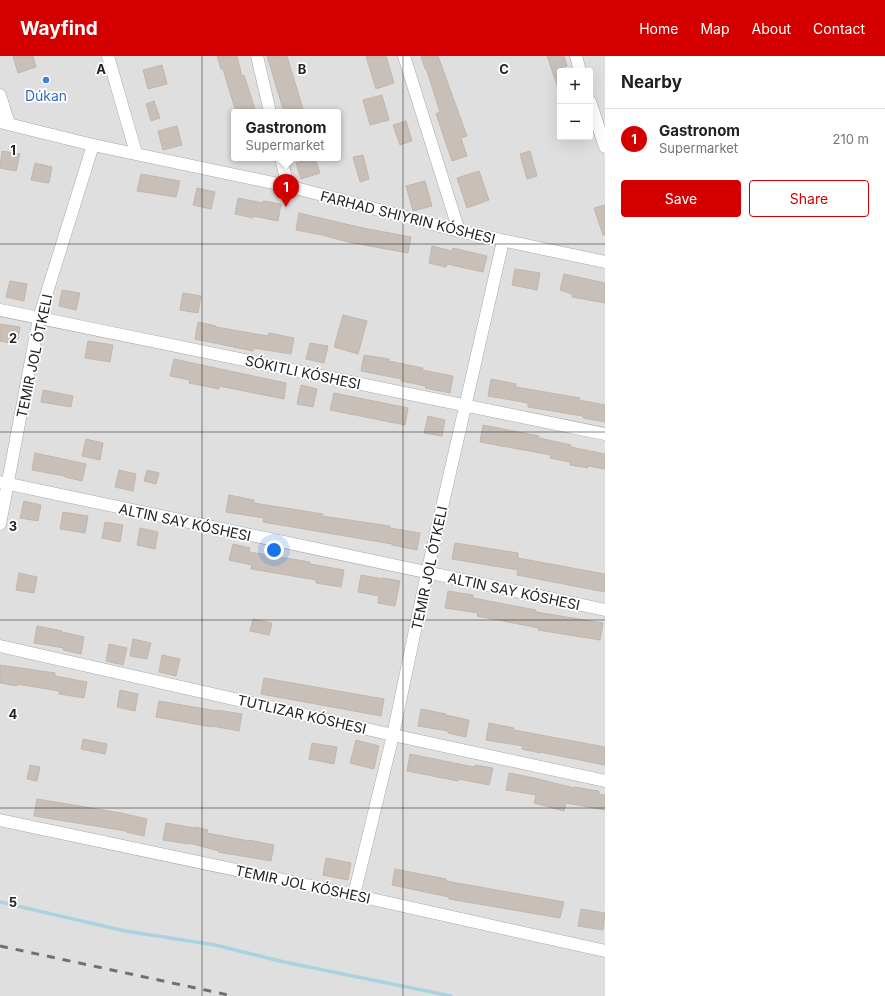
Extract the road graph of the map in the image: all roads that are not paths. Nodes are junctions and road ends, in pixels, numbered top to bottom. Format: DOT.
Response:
graph roads {
  1 [pos="108,56"];
  2 [pos="257,56"];
  3 [pos="404,56"];
  4 [pos="576,56"];
  5 [pos="579,68"];
  6 [pos="0,95"];
  7 [pos="591,104"];
  8 [pos="269,109"];
  9 [pos="4,123"];
  10 [pos="93,145"];
  11 [pos="605,147"];
  12 [pos="136,153"];
  13 [pos="282,161"];
  14 [pos="288,186"];
  15 [pos="459,231"];
  16 [pos="503,241"];
  17 [pos="605,262"];
  18 [pos="0,310"];
  19 [pos="39,318"];
  20 [pos="465,405"];
  21 [pos="605,434"];
  22 [pos="4,483"];
  23 [pos="0,524"];
  24 [pos="427,573"];
  25 [pos="605,610"];
  26 [pos="0,646"];
  27 [pos="393,735"];
  28 [pos="605,781"];
  29 [pos="0,820"];
  30 [pos="354,894"];
  31 [pos="605,951"];
  1 -- 12 [label="street"];
  2 -- 8 [label="street"];
  3 -- 15 [label="street"];
  4 -- 5 [label="street"];
  6 -- 9 [label="street"];
  7 -- 11 [label="street"];
  9 -- 10 [label="street, FARHAD SHIYRIN KÓSHESI"];
  10 -- 12 [label="street, FARHAD SHIYRIN KÓSHESI"];
  10 -- 19 [label="street, TEMIR JOL ÓTKELI"];
  12 -- 14 [label="street, FARHAD SHIYRIN KÓSHESI"];
  13 -- 14 [label="street"];
  14 -- 15 [label="street, FARHAD SHIYRIN KÓSHESI"];
  15 -- 16 [label="street, FARHAD SHIYRIN KÓSHESI"];
  16 -- 17 [label="street, FARHAD SHIYRIN KÓSHESI"];
  16 -- 20 [label="street, TEMIR JOL ÓTKELI"];
  18 -- 19 [label="street, SÓKITLI KÓSHESI"];
  19 -- 20 [label="street, SÓKITLI KÓSHESI"];
  19 -- 22 [label="street, TEMIR JOL ÓTKELI"];
  20 -- 21 [label="street, SÓKITLI KÓSHESI"];
  20 -- 24 [label="street, TEMIR JOL ÓTKELI"];
  22 -- 23 [label="street, TEMIR JOL ÓTKELI"];
  22 -- 24 [label="street"];
  24 -- 25 [label="street"];
  24 -- 27 [label="street, TEMIR JOL ÓTKELI"];
  26 -- 27 [label="street"];
  27 -- 28 [label="street"];
  27 -- 30 [label="street, TEMIR JOL ÓTKELI"];
  29 -- 30 [label="street, TEMIR JOL KÓSHESI"];
  30 -- 31 [label="street, TEMIR JOL KÓSHESI"];
}
